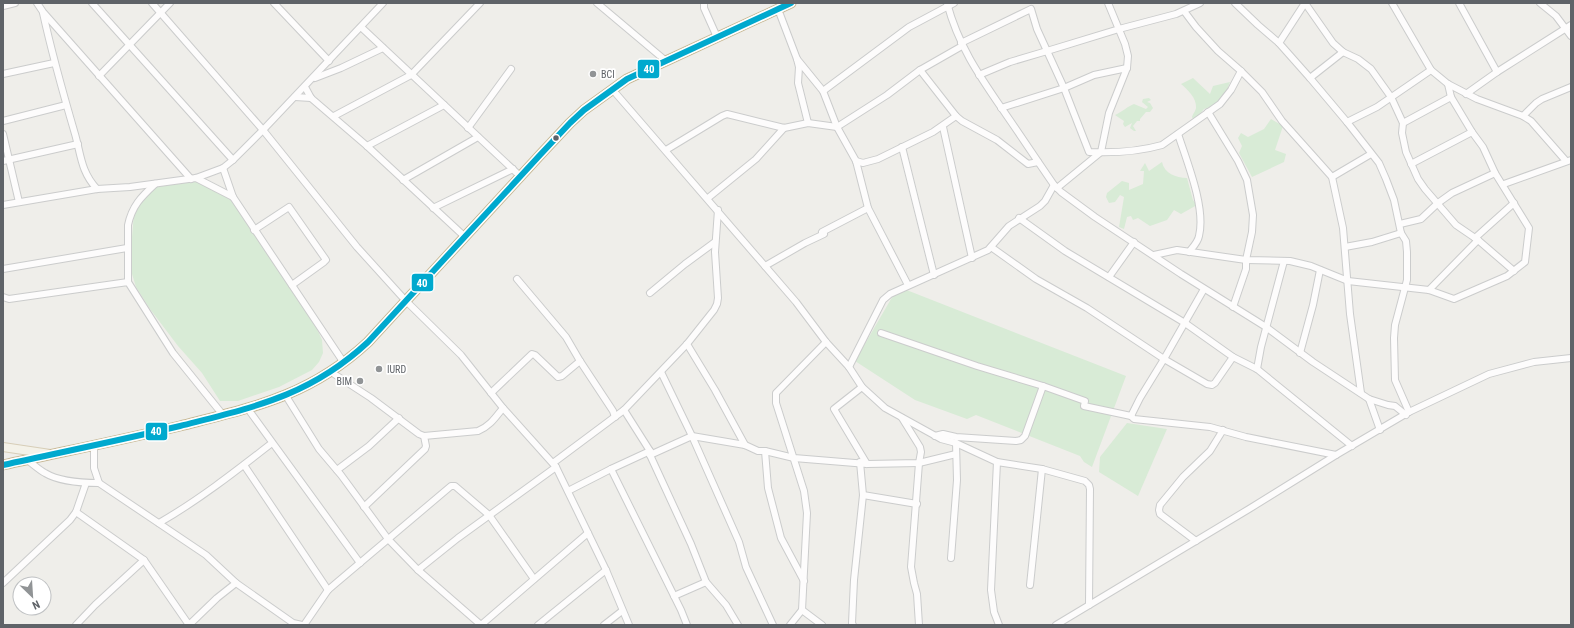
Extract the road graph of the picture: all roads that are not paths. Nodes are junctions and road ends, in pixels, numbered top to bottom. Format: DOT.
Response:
graph roads {
  1 [pos="15,3"];
  2 [pos="37,3"];
  3 [pos="92,3"];
  4 [pos="152,3"];
  5 [pos="170,3"];
  6 [pos="274,3"];
  7 [pos="382,3"];
  8 [pos="480,3"];
  9 [pos="597,3"];
  10 [pos="704,3"];
  11 [pos="954,3"];
  12 [pos="1108,3"];
  13 [pos="1200,3"];
  14 [pos="1235,3"];
  15 [pos="1305,3"];
  16 [pos="1392,3"];
  17 [pos="1459,3"];
  18 [pos="1540,3"];
  19 [pos="788,4"];
  20 [pos="947,5"];
  21 [pos="3,6"];
  22 [pos="778,9"];
  23 [pos="1184,11"];
  24 [pos="43,12"];
  25 [pos="160,13"];
  26 [pos="361,27"];
  27 [pos="1569,27"];
  28 [pos="1119,29"];
  29 [pos="1571,36"];
  30 [pos="717,37"];
  31 [pos="1279,42"];
  32 [pos="128,45"];
  33 [pos="961,45"];
  34 [pos="383,48"];
  35 [pos="1047,51"];
  36 [pos="1343,52"];
  37 [pos="797,59"];
  38 [pos="329,61"];
  39 [pos="666,61"];
  40 [pos="54,63"];
  41 [pos="1127,68"];
  42 [pos="511,69"];
  43 [pos="920,70"];
  44 [pos="1431,70"];
  45 [pos="1241,71"];
  46 [pos="1497,72"];
  47 [pos="3,74"];
  48 [pos="411,75"];
  49 [pos="979,75"];
  50 [pos="99,76"];
  51 [pos="1310,78"];
  52 [pos="313,79"];
  53 [pos="1448,84"];
  54 [pos="305,87"];
  55 [pos="1571,87"];
  56 [pos="1064,88"];
  57 [pos="612,89"];
  58 [pos="823,91"];
  59 [pos="1466,94"];
  60 [pos="295,97"];
  61 [pos="1391,97"];
  62 [pos="1451,97"];
  63 [pos="311,98"];
  64 [pos="66,105"];
  65 [pos="444,105"];
  66 [pos="1001,108"];
  67 [pos="1208,112"];
  68 [pos="334,116"];
  69 [pos="956,116"];
  70 [pos="1524,116"];
  71 [pos="3,121"];
  72 [pos="1347,122"];
  73 [pos="808,123"];
  74 [pos="1403,123"];
  75 [pos="837,127"];
  76 [pos="943,127"];
  77 [pos="468,128"];
  78 [pos="784,128"];
  79 [pos="263,130"];
  80 [pos="1472,132"];
  81 [pos="3,134"];
  82 [pos="1178,134"];
  83 [pos="478,137"];
  84 [pos="78,144"];
  85 [pos="367,146"];
  86 [pos="902,147"];
  87 [pos="666,150"];
  88 [pos="1100,152"];
  89 [pos="1371,154"];
  90 [pos="6,160"];
  91 [pos="233,160"];
  92 [pos="1568,160"];
  93 [pos="856,161"];
  94 [pos="1038,162"];
  95 [pos="1411,164"];
  96 [pos="223,168"];
  97 [pos="513,169"];
  98 [pos="1495,173"];
  99 [pos="520,176"];
  100 [pos="1332,177"];
  101 [pos="193,178"];
  102 [pos="403,180"];
  103 [pos="155,184"];
  104 [pos="1504,184"];
  105 [pos="1056,186"];
  106 [pos="130,187"];
  107 [pos="97,189"];
  108 [pos="233,197"];
  109 [pos="140,198"];
  110 [pos="708,198"];
  111 [pos="19,202"];
  112 [pos="1438,203"];
  113 [pos="1514,203"];
  114 [pos="3,205"];
  115 [pos="433,208"];
  116 [pos="868,208"];
  117 [pos="718,210"];
  118 [pos="1019,218"];
  119 [pos="1400,224"];
  120 [pos="254,230"];
  121 [pos="1401,233"];
  122 [pos="464,236"];
  123 [pos="1477,239"];
  124 [pos="715,242"];
  125 [pos="1134,242"];
  126 [pos="1345,246"];
  127 [pos="991,247"];
  128 [pos="127,248"];
  129 [pos="1189,252"];
  130 [pos="1154,255"];
  131 [pos="972,258"];
  132 [pos="1246,260"];
  133 [pos="1284,261"];
  134 [pos="765,266"];
  135 [pos="3,269"];
  136 [pos="1320,270"];
  137 [pos="1514,271"];
  138 [pos="934,274"];
  139 [pos="1109,277"];
  140 [pos="517,279"];
  141 [pos="1348,281"];
  142 [pos="128,282"];
  143 [pos="292,285"];
  144 [pos="908,285"];
  145 [pos="1405,287"];
  146 [pos="1204,289"];
  147 [pos="1429,290"];
  148 [pos="650,293"];
  149 [pos="3,297"];
  150 [pos="405,300"];
  151 [pos="1232,307"];
  152 [pos="1185,323"];
  153 [pos="1266,327"];
  154 [pos="881,333"];
  155 [pos="826,342"];
  156 [pos="687,344"];
  157 [pos="1300,353"];
  158 [pos="1233,357"];
  159 [pos="1571,358"];
  160 [pos="1164,359"];
  161 [pos="580,361"];
  162 [pos="344,363"];
  163 [pos="849,367"];
  164 [pos="1257,369"];
  165 [pos="331,372"];
  166 [pos="661,372"];
  167 [pos="1043,386"];
  168 [pos="862,387"];
  169 [pos="1361,392"];
  170 [pos="491,393"];
  171 [pos="286,396"];
  172 [pos="1369,398"];
  173 [pos="503,408"];
  174 [pos="248,409"];
  175 [pos="624,410"];
  176 [pos="1408,413"];
  177 [pos="223,415"];
  178 [pos="1131,416"];
  179 [pos="615,417"];
  180 [pos="901,417"];
  181 [pos="399,418"];
  182 [pos="1223,430"];
  183 [pos="1380,430"];
  184 [pos="424,436"];
  185 [pos="692,436"];
  186 [pos="935,436"];
  187 [pos="272,443"];
  188 [pos="956,443"];
  189 [pos="745,445"];
  190 [pos="3,446"];
  191 [pos="94,446"];
  192 [pos="1352,446"];
  193 [pos="765,451"];
  194 [pos="650,453"];
  195 [pos="50,454"];
  196 [pos="956,454"];
  197 [pos="1336,455"];
  198 [pos="794,458"];
  199 [pos="27,460"];
  200 [pos="860,462"];
  201 [pos="919,462"];
  202 [pos="996,462"];
  203 [pos="867,464"];
  204 [pos="3,465"];
  205 [pos="244,465"];
  206 [pos="554,465"];
  207 [pos="611,469"];
  208 [pos="1042,469"];
  209 [pos="337,470"];
  210 [pos="99,482"];
  211 [pos="86,483"];
  212 [pos="568,491"];
  213 [pos="863,496"];
  214 [pos="917,504"];
  215 [pos="364,507"];
  216 [pos="76,512"];
  217 [pos="489,516"];
  218 [pos="159,523"];
  219 [pos="588,533"];
  220 [pos="388,539"];
  221 [pos="1196,541"];
  222 [pos="951,558"];
  223 [pos="144,560"];
  224 [pos="360,562"];
  225 [pos="418,570"];
  226 [pos="606,570"];
  227 [pos="534,579"];
  228 [pos="236,582"];
  229 [pos="706,582"];
  230 [pos="3,583"];
  231 [pos="805,583"];
  232 [pos="1030,585"];
  233 [pos="328,590"];
  234 [pos="674,596"];
  235 [pos="1089,605"];
  236 [pos="802,610"];
  237 [pos="622,611"];
  238 [pos="76,625"];
  239 [pos="303,625"];
  240 [pos="481,625"];
  241 [pos="538,625"];
  242 [pos="604,625"];
  243 [pos="629,625"];
  244 [pos="687,625"];
  245 [pos="738,625"];
  246 [pos="773,625"];
  247 [pos="790,625"];
  248 [pos="822,625"];
  249 [pos="853,625"];
  250 [pos="919,625"];
  251 [pos="1000,625"];
  252 [pos="1056,625"];
  1 -- 21 [label="street"];
  2 -- 24 [label="street"];
  3 -- 32 [label="street"];
  4 -- 25 [label="street"];
  5 -- 25 [label="street"];
  6 -- 38 [label="street"];
  7 -- 26 [label="street"];
  8 -- 48 [label="street"];
  9 -- 39 [label="street"];
  10 -- 30 [label="street"];
  11 -- 20 [label="street"];
  12 -- 28 [label="street"];
  13 -- 23 [label="street"];
  14 -- 31 [label="street"];
  15 -- 31 [label="street"];
  15 -- 36 [label="street"];
  16 -- 44 [label="street"];
  17 -- 46 [label="street"];
  18 -- 27 [label="street"];
  19 -- 22 [label="highway"];
  20 -- 33 [label="street"];
  20 -- 58 [label="street"];
  22 -- 30 [label="highway"];
  22 -- 37 [label="street"];
  23 -- 28 [label="street"];
  23 -- 45 [label="street"];
  24 -- 40 [label="street"];
  24 -- 50 [label="street"];
  25 -- 32 [label="street"];
  25 -- 79 [label="street"];
  26 -- 34 [label="street"];
  26 -- 38 [label="street"];
  27 -- 29 [label="street"];
  27 -- 46 [label="street"];
  28 -- 35 [label="street"];
  28 -- 41 [label="street"];
  30 -- 39 [label="highway"];
  31 -- 51 [label="street"];
  32 -- 50 [label="street"];
  32 -- 91 [label="street"];
  33 -- 35 [label="street"];
  33 -- 43 [label="street"];
  33 -- 49 [label="street"];
  34 -- 48 [label="street"];
  34 -- 52 [label="street"];
  35 -- 49 [label="street"];
  35 -- 56 [label="street"];
  36 -- 51 [label="street"];
  36 -- 61 [label="street"];
  37 -- 58 [label="street"];
  37 -- 73 [label="street"];
  38 -- 52 [label="street"];
  39 -- 57 [label="highway"];
  40 -- 47 [label="street"];
  40 -- 64 [label="street"];
  41 -- 56 [label="street"];
  41 -- 88 [label="street"];
  42 -- 77 [label="street"];
  43 -- 69 [label="street"];
  43 -- 75 [label="street"];
  44 -- 53 [label="street"];
  44 -- 61 [label="street"];
  45 -- 67 [label="street"];
  45 -- 100 [label="street"];
  46 -- 59 [label="street"];
  48 -- 65 [label="street"];
  48 -- 68 [label="street"];
  49 -- 66 [label="street"];
  50 -- 101 [label="street"];
  51 -- 72 [label="street"];
  52 -- 54 [label="street"];
  53 -- 59 [label="street"];
  53 -- 62 [label="street"];
  54 -- 60 [label="street"];
  54 -- 63 [label="street"];
  55 -- 70 [label="street"];
  56 -- 66 [label="street"];
  56 -- 88 [label="street"];
  57 -- 87 [label="street"];
  57 -- 99 [label="highway"];
  58 -- 75 [label="street"];
  59 -- 70 [label="street"];
  60 -- 63 [label="street"];
  60 -- 79 [label="street"];
  61 -- 72 [label="street"];
  61 -- 74 [label="street"];
  62 -- 74 [label="street"];
  62 -- 80 [label="street"];
  63 -- 68 [label="street"];
  64 -- 71 [label="street"];
  64 -- 84 [label="street"];
  65 -- 77 [label="street"];
  65 -- 85 [label="street"];
  66 -- 94 [label="street"];
  67 -- 82 [label="street"];
  67 -- 132 [label="street"];
  68 -- 85 [label="street"];
  69 -- 76 [label="street"];
  69 -- 94 [label="street"];
  70 -- 92 [label="street"];
  72 -- 89 [label="street"];
  73 -- 75 [label="street"];
  73 -- 78 [label="street"];
  74 -- 95 [label="street"];
  75 -- 93 [label="street"];
  76 -- 86 [label="street"];
  76 -- 131 [label="street"];
  77 -- 83 [label="street"];
  78 -- 87 [label="street"];
  78 -- 110 [label="street"];
  79 -- 91 [label="street"];
  79 -- 150 [label="street"];
  80 -- 95 [label="street"];
  80 -- 98 [label="street"];
  81 -- 90 [label="street"];
  82 -- 88 [label="street"];
  82 -- 129 [label="street"];
  83 -- 97 [label="street"];
  83 -- 102 [label="street"];
  84 -- 90 [label="street"];
  84 -- 107 [label="street"];
  85 -- 102 [label="street"];
  86 -- 93 [label="street"];
  86 -- 138 [label="street"];
  87 -- 110 [label="street"];
  88 -- 105 [label="street"];
  89 -- 100 [label="street"];
  89 -- 119 [label="street"];
  90 -- 111 [label="street"];
  91 -- 96 [label="street"];
  92 -- 104 [label="street"];
  93 -- 116 [label="street"];
  94 -- 105 [label="street"];
  95 -- 112 [label="street"];
  96 -- 101 [label="street"];
  96 -- 108 [label="street"];
  97 -- 99 [label="street"];
  97 -- 115 [label="street"];
  98 -- 104 [label="street"];
  98 -- 112 [label="street"];
  99 -- 122 [label="highway"];
  100 -- 126 [label="street"];
  101 -- 103 [label="street"];
  101 -- 108 [label="street"];
  102 -- 115 [label="street"];
  103 -- 106 [label="street"];
  103 -- 109 [label="street"];
  104 -- 113 [label="street"];
  105 -- 118 [label="street"];
  105 -- 125 [label="street"];
  106 -- 107 [label="street"];
  106 -- 109 [label="street"];
  107 -- 111 [label="street"];
  108 -- 120 [label="street"];
  109 -- 128 [label="street"];
  110 -- 117 [label="street"];
  111 -- 114 [label="street"];
  112 -- 119 [label="street"];
  112 -- 123 [label="street"];
  113 -- 123 [label="street"];
  113 -- 137 [label="street"];
  115 -- 122 [label="street"];
  116 -- 134 [label="street"];
  116 -- 144 [label="street"];
  117 -- 124 [label="street"];
  117 -- 134 [label="street"];
  118 -- 127 [label="street"];
  118 -- 139 [label="street"];
  119 -- 121 [label="street"];
  120 -- 143 [label="street"];
  120 -- 143 [label="street"];
  121 -- 126 [label="street"];
  121 -- 145 [label="street"];
  122 -- 150 [label="highway"];
  123 -- 137 [label="street"];
  123 -- 147 [label="street"];
  124 -- 148 [label="street"];
  124 -- 156 [label="street"];
  125 -- 130 [label="street"];
  125 -- 139 [label="street"];
  126 -- 141 [label="street"];
  127 -- 131 [label="street"];
  127 -- 160 [label="street"];
  128 -- 135 [label="street"];
  128 -- 142 [label="street"];
  129 -- 130 [label="street"];
  129 -- 132 [label="street"];
  130 -- 146 [label="street"];
  131 -- 138 [label="street"];
  132 -- 133 [label="street"];
  132 -- 151 [label="street"];
  133 -- 136 [label="street"];
  133 -- 153 [label="street"];
  134 -- 155 [label="street"];
  136 -- 141 [label="street"];
  136 -- 157 [label="street"];
  137 -- 147 [label="street"];
  138 -- 144 [label="street"];
  139 -- 152 [label="street"];
  140 -- 161 [label="street"];
  141 -- 145 [label="street"];
  141 -- 169 [label="street"];
  142 -- 149 [label="street"];
  142 -- 177 [label="street"];
  143 -- 162 [label="street"];
  144 -- 163 [label="street"];
  145 -- 147 [label="street"];
  145 -- 176 [label="street"];
  146 -- 151 [label="street"];
  146 -- 152 [label="street"];
  150 -- 162 [label="highway"];
  150 -- 170 [label="street"];
  151 -- 153 [label="street"];
  152 -- 158 [label="street"];
  152 -- 160 [label="street"];
  153 -- 157 [label="street"];
  153 -- 164 [label="street"];
  154 -- 167 [label="street"];
  155 -- 163 [label="street"];
  155 -- 198 [label="street"];
  156 -- 166 [label="street"];
  156 -- 189 [label="street"];
  157 -- 169 [label="street"];
  158 -- 160 [label="street"];
  158 -- 164 [label="street"];
  159 -- 176 [label="street"];
  160 -- 178 [label="street"];
  161 -- 170 [label="street"];
  161 -- 179 [label="street"];
  162 -- 165 [label="highway"];
  163 -- 168 [label="street"];
  164 -- 192 [label="street"];
  165 -- 171 [label="highway"];
  165 -- 181 [label="street"];
  166 -- 175 [label="street"];
  166 -- 185 [label="street"];
  167 -- 178 [label="street"];
  167 -- 186 [label="street"];
  168 -- 180 [label="street"];
  168 -- 203 [label="street"];
  169 -- 172 [label="street"];
  170 -- 173 [label="street"];
  171 -- 174 [label="highway"];
  171 -- 209 [label="street"];
  172 -- 176 [label="street"];
  172 -- 183 [label="street"];
  173 -- 184 [label="street"];
  173 -- 206 [label="street"];
  174 -- 177 [label="highway"];
  174 -- 187 [label="street"];
  175 -- 179 [label="street"];
  175 -- 194 [label="street"];
  176 -- 183 [label="street"];
  177 -- 191 [label="highway"];
  178 -- 182 [label="street"];
  179 -- 206 [label="street"];
  180 -- 186 [label="street"];
  180 -- 201 [label="street"];
  181 -- 184 [label="street"];
  181 -- 209 [label="street"];
  182 -- 197 [label="street"];
  182 -- 221 [label="street"];
  183 -- 192 [label="street"];
  184 -- 215 [label="street"];
  185 -- 189 [label="street"];
  185 -- 194 [label="street"];
  185 -- 246 [label="street"];
  186 -- 188 [label="street"];
  187 -- 205 [label="street"];
  187 -- 224 [label="street"];
  188 -- 196 [label="street"];
  188 -- 202 [label="street"];
  189 -- 193 [label="street"];
  190 -- 195 [label="main road"];
  191 -- 195 [label="highway"];
  191 -- 210 [label="street"];
  192 -- 197 [label="street"];
  193 -- 198 [label="street"];
  193 -- 231 [label="street"];
  194 -- 207 [label="street"];
  194 -- 229 [label="street"];
  195 -- 199 [label="highway"];
  196 -- 201 [label="street"];
  196 -- 222 [label="street"];
  197 -- 221 [label="street"];
  198 -- 200 [label="street"];
  198 -- 231 [label="street"];
  199 -- 204 [label="highway"];
  199 -- 211 [label="street"];
  200 -- 203 [label="street"];
  200 -- 213 [label="street"];
  201 -- 203 [label="street"];
  201 -- 214 [label="street"];
  202 -- 208 [label="street"];
  202 -- 251 [label="street"];
  205 -- 218 [label="street"];
  205 -- 233 [label="street"];
  206 -- 212 [label="street"];
  206 -- 217 [label="street"];
  207 -- 212 [label="street"];
  207 -- 234 [label="street"];
  208 -- 232 [label="street"];
  208 -- 235 [label="street"];
  209 -- 215 [label="street"];
  210 -- 211 [label="street"];
  210 -- 218 [label="street"];
  211 -- 216 [label="street"];
  212 -- 219 [label="street"];
  213 -- 214 [label="street"];
  213 -- 249 [label="street"];
  214 -- 250 [label="street"];
  215 -- 220 [label="street"];
  216 -- 223 [label="street"];
  216 -- 230 [label="street"];
  217 -- 220 [label="street"];
  217 -- 225 [label="street"];
  217 -- 227 [label="street"];
  218 -- 228 [label="street"];
  219 -- 226 [label="street"];
  219 -- 227 [label="street"];
  220 -- 224 [label="street"];
  220 -- 225 [label="street"];
  221 -- 235 [label="street"];
  223 -- 228 [label="street"];
  223 -- 238 [label="street"];
  224 -- 233 [label="street"];
  225 -- 240 [label="street"];
  226 -- 237 [label="street"];
  226 -- 241 [label="street"];
  227 -- 240 [label="street"];
  228 -- 239 [label="street"];
  229 -- 234 [label="street"];
  229 -- 245 [label="street"];
  231 -- 236 [label="street"];
  233 -- 239 [label="street"];
  234 -- 244 [label="street"];
  235 -- 252 [label="street"];
  236 -- 247 [label="street"];
  236 -- 248 [label="street"];
  237 -- 242 [label="street"];
  237 -- 243 [label="street"];
}
